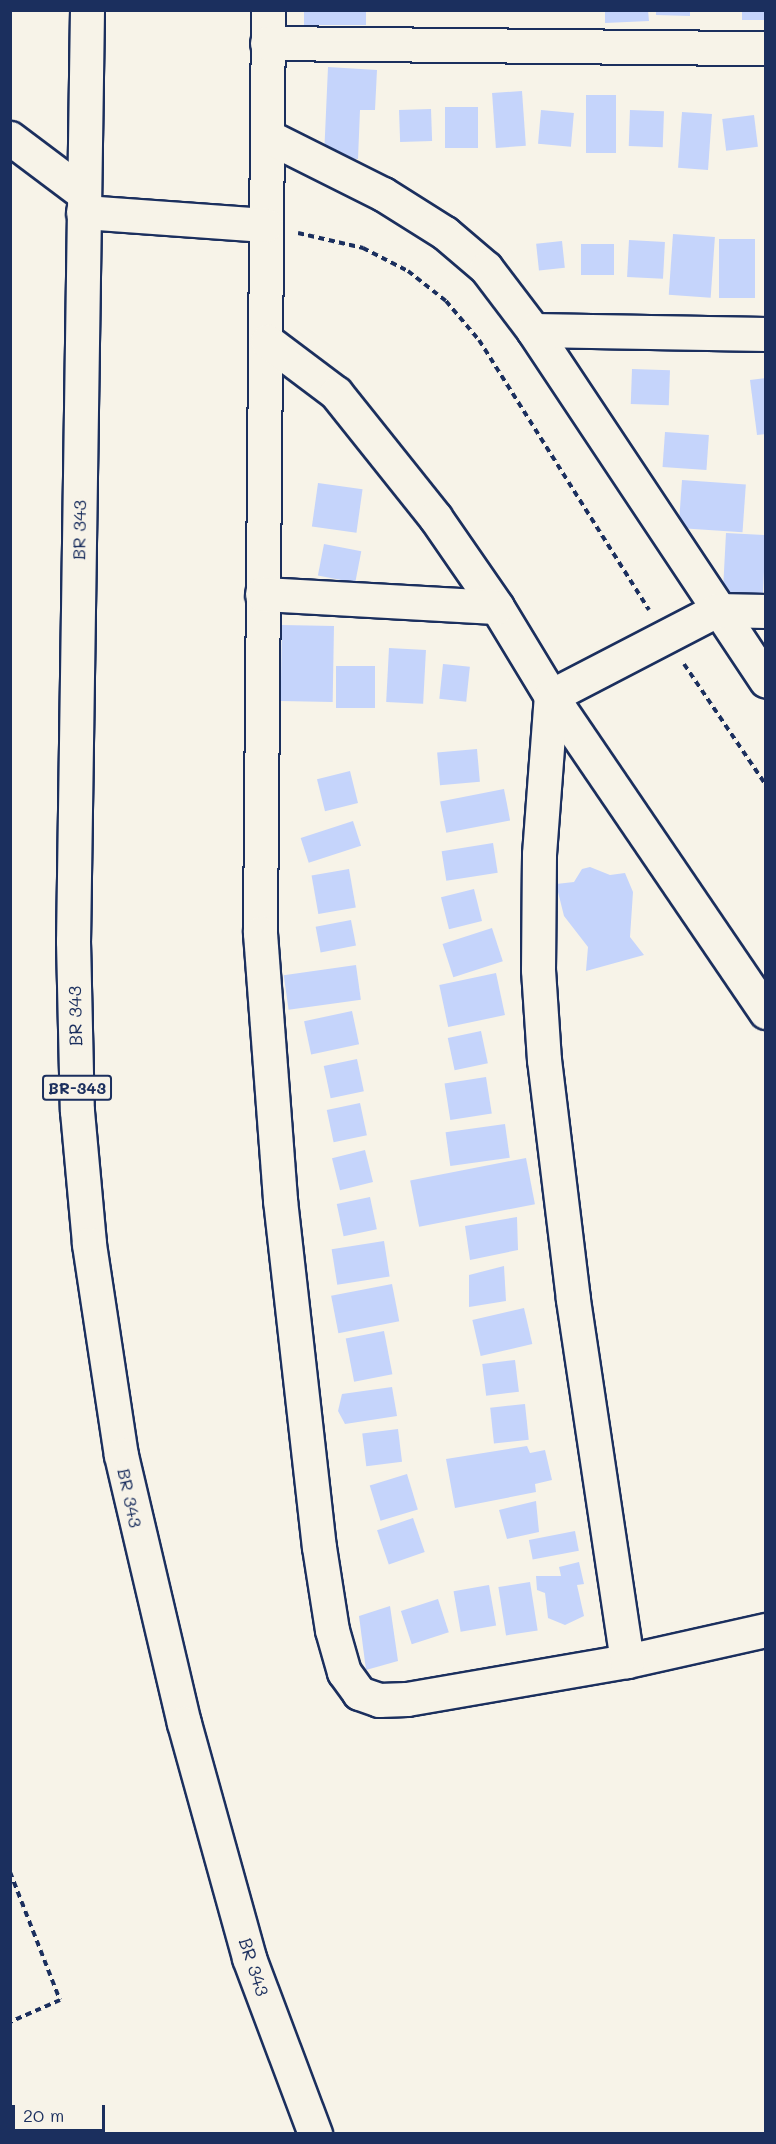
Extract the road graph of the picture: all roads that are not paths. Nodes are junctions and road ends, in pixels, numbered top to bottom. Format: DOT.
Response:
graph roads {
  1 [pos="87,10"];
  2 [pos="268,10"];
  3 [pos="267,43"];
  4 [pos="765,48"];
  5 [pos="267,136"];
  6 [pos="10,138"];
  7 [pos="83,203"];
  8 [pos="266,225"];
  9 [pos="533,330"];
  10 [pos="765,334"];
  11 [pos="267,341"];
  12 [pos="262,594"];
  13 [pos="497,607"];
  14 [pos="717,610"];
  15 [pos="765,611"];
  16 [pos="765,681"];
  17 [pos="550,696"];
  18 [pos="765,1012"];
  19 [pos="765,1630"];
  20 [pos="627,1661"];
  21 [pos="315,2133"];
  1 -- 7 [label="street, BR 343 / BR-343"];
  2 -- 3 [label="street"];
  3 -- 4 [label="street"];
  3 -- 5 [label="street"];
  5 -- 8 [label="street"];
  5 -- 9 [label="street"];
  6 -- 7 [label="street"];
  7 -- 8 [label="street"];
  7 -- 21 [label="street, BR 343 / BR-343"];
  8 -- 11 [label="street"];
  9 -- 10 [label="street"];
  9 -- 14 [label="street"];
  11 -- 12 [label="street"];
  11 -- 13 [label="street"];
  12 -- 13 [label="street"];
  12 -- 20 [label="street"];
  13 -- 17 [label="street"];
  14 -- 15 [label="street"];
  14 -- 16 [label="street"];
  14 -- 17 [label="street"];
  17 -- 18 [label="street"];
  17 -- 20 [label="street"];
  19 -- 20 [label="street"];
}
